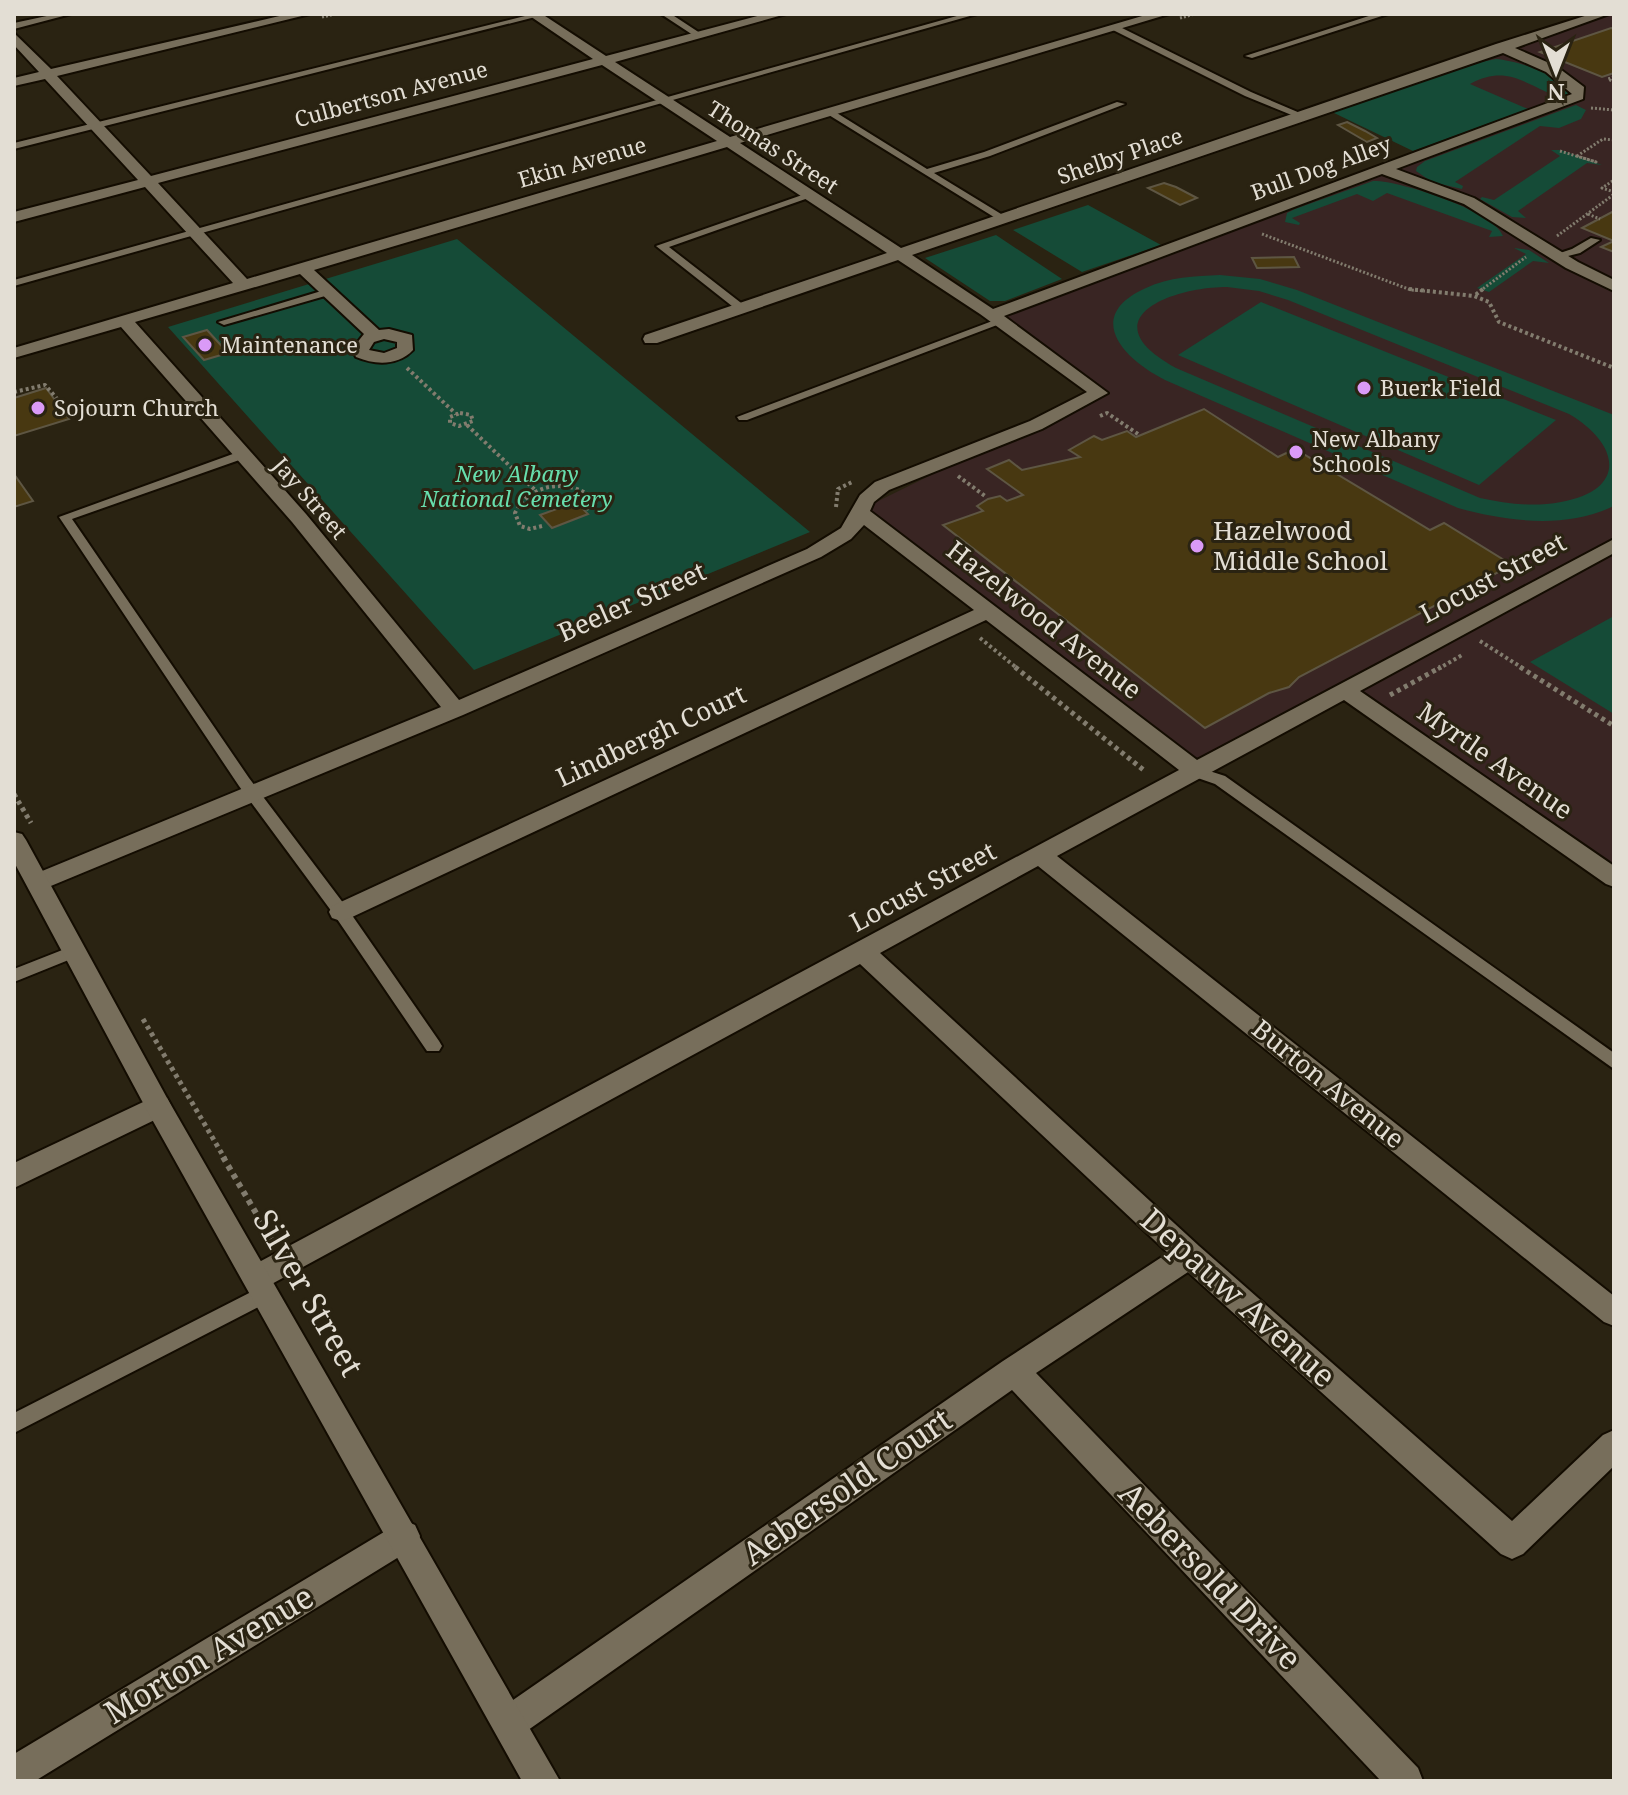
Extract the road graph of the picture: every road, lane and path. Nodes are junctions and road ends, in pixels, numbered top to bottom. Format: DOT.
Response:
graph roads {
  1 [pos="67,14"];
  2 [pos="304,14"];
  3 [pos="336,14"];
  4 [pos="665,14"];
  5 [pos="780,14"];
  6 [pos="973,14"];
  7 [pos="1163,14"];
  8 [pos="1384,14"];
  9 [pos="1603,14"];
  10 [pos="538,15"];
  11 [pos="321,18"];
  12 [pos="14,26"];
  13 [pos="1116,28"];
  14 [pos="699,35"];
  15 [pos="14,37"];
  16 [pos="1501,47"];
  17 [pos="1249,56"];
  18 [pos="604,60"];
  19 [pos="49,74"];
  20 [pos="14,82"];
  21 [pos="662,100"];
  22 [pos="1120,104"];
  23 [pos="829,112"];
  24 [pos="1302,116"];
  25 [pos="95,126"];
  26 [pos="1614,140"];
  27 [pos="726,143"];
  28 [pos="14,146"];
  29 [pos="1560,151"];
  30 [pos="1577,156"];
  31 [pos="1596,162"];
  32 [pos="1382,169"];
  33 [pos="926,172"];
  34 [pos="1614,180"];
  35 [pos="146,182"];
  36 [pos="1614,192"];
  37 [pos="809,196"];
  38 [pos="1587,214"];
  39 [pos="14,217"];
  40 [pos="1002,219"];
  41 [pos="1600,219"];
  42 [pos="194,233"];
  43 [pos="1259,234"];
  44 [pos="1595,240"];
  45 [pos="1542,247"];
  46 [pos="897,255"];
  47 [pos="1556,256"];
  48 [pos="303,268"];
  49 [pos="14,283"];
  50 [pos="244,285"];
  51 [pos="1614,286"];
  52 [pos="328,292"];
  53 [pos="1474,296"];
  54 [pos="741,308"];
  55 [pos="994,319"];
  56 [pos="124,320"];
  57 [pos="224,322"];
  58 [pos="651,339"];
  59 [pos="14,353"];
  60 [pos="394,356"];
  61 [pos="1614,368"];
  62 [pos="14,392"];
  63 [pos="59,401"];
  64 [pos="1115,403"];
  65 [pos="1107,413"];
  66 [pos="456,414"];
  67 [pos="743,417"];
  68 [pos="467,425"];
  69 [pos="241,455"];
  70 [pos="944,482"];
  71 [pos="536,491"];
  72 [pos="985,496"];
  73 [pos="586,509"];
  74 [pos="858,511"];
  75 [pos="542,526"];
  76 [pos="1614,545"];
  77 [pos="986,612"];
  78 [pos="1459,627"];
  79 [pos="976,635"];
  80 [pos="1344,690"];
  81 [pos="455,710"];
  82 [pos="1614,726"];
  83 [pos="1187,765"];
  84 [pos="1147,773"];
  85 [pos="1140,777"];
  86 [pos="252,793"];
  87 [pos="25,813"];
  88 [pos="14,817"];
  89 [pos="14,840"];
  90 [pos="1041,856"];
  91 [pos="1614,878"];
  92 [pos="38,882"];
  93 [pos="341,912"];
  94 [pos="75,951"];
  95 [pos="863,952"];
  96 [pos="14,976"];
  97 [pos="140,1014"];
  98 [pos="433,1046"];
  99 [pos="1614,1062"];
  100 [pos="158,1106"];
  101 [pos="14,1176"];
  102 [pos="275,1243"];
  103 [pos="1189,1255"];
  104 [pos="263,1285"];
  105 [pos="1614,1313"];
  106 [pos="1014,1371"];
  107 [pos="14,1423"];
  108 [pos="1614,1445"];
  109 [pos="404,1536"];
  110 [pos="509,1723"];
  111 [pos="14,1774"];
  112 [pos="542,1781"];
  113 [pos="1405,1781"];
  1 -- 12 [label="lane"];
  2 -- 19 [label="street"];
  3 -- 11 [label="path"];
  4 -- 14 [label="lane"];
  5 -- 14 [label="street, Culbertson Avenue"];
  6 -- 21 [label="lane"];
  7 -- 13 [label="street, Ekin Avenue"];
  8 -- 17 [label="lane"];
  9 -- 16 [label="street, Shelby Place"];
  10 -- 18 [label="street, Thomas Street"];
  10 -- 25 [label="lane"];
  13 -- 23 [label="street, Ekin Avenue"];
  13 -- 24 [label="lane"];
  14 -- 18 [label="street, Culbertson Avenue"];
  15 -- 19 [label="street"];
  16 -- 24 [label="street, Shelby Place"];
  16 -- 32 [label="street, Bull Dog Alley"];
  18 -- 21 [label="street, Thomas Street"];
  18 -- 35 [label="street, Culbertson Avenue"];
  19 -- 20 [label="street"];
  19 -- 25 [label="street"];
  21 -- 27 [label="street, Thomas Street"];
  21 -- 42 [label="lane"];
  22 -- 33 [label="lane"];
  23 -- 27 [label="street, Ekin Avenue"];
  23 -- 33 [label="lane"];
  24 -- 40 [label="street, Shelby Place"];
  25 -- 28 [label="lane"];
  25 -- 35 [label="street"];
  26 -- 30 [label="path"];
  27 -- 37 [label="street, Thomas Street"];
  27 -- 48 [label="street, Ekin Avenue"];
  29 -- 30 [label="path"];
  30 -- 31 [label="path"];
  32 -- 45 [label="street"];
  32 -- 55 [label="street, Bull Dog Alley"];
  33 -- 40 [label="lane"];
  34 -- 36 [label="path"];
  35 -- 39 [label="street, Culbertson Avenue"];
  35 -- 42 [label="street"];
  36 -- 38 [label="path"];
  37 -- 46 [label="street, Thomas Street"];
  37 -- 54 [label="lane"];
  38 -- 41 [label="path"];
  38 -- 45 [label="path"];
  40 -- 46 [label="street, Shelby Place"];
  42 -- 49 [label="lane"];
  42 -- 50 [label="street"];
  43 -- 53 [label="path"];
  44 -- 47 [label="lane"];
  45 -- 47 [label="street"];
  45 -- 53 [label="path"];
  46 -- 54 [label="street, Shelby Place"];
  46 -- 55 [label="street, Thomas Street"];
  47 -- 51 [label="street"];
  48 -- 50 [label="street, Ekin Avenue"];
  48 -- 52 [label="street"];
  50 -- 56 [label="street, Ekin Avenue"];
  52 -- 57 [label="lane"];
  52 -- 60 [label="street"];
  53 -- 61 [label="path"];
  54 -- 58 [label="street, Shelby Place"];
  55 -- 67 [label="lane"];
  55 -- 74 [label="street, Beeler Street"];
  56 -- 59 [label="street, Ekin Avenue"];
  56 -- 69 [label="street, Jay Street"];
  60 -- 66 [label="path"];
  62 -- 63 [label="path"];
  64 -- 65 [label="path"];
  66 -- 68 [label="path"];
  66 -- 68 [label="path"];
  68 -- 71 [label="path"];
  69 -- 81 [label="street, Jay Street"];
  69 -- 86 [label="lane"];
  70 -- 72 [label="path"];
  71 -- 73 [label="path"];
  71 -- 75 [label="path"];
  74 -- 77 [label="street, Hazelwood Avenue"];
  74 -- 81 [label="street, Beeler Street"];
  76 -- 78 [label="street, Locust Street"];
  77 -- 83 [label="street, Hazelwood Avenue"];
  77 -- 93 [label="street, Lindbergh Court"];
  78 -- 80 [label="street, Locust Street"];
  78 -- 82 [label="path"];
  79 -- 84 [label="path"];
  80 -- 83 [label="street, Locust Street"];
  80 -- 91 [label="street, Myrtle Avenue"];
  81 -- 86 [label="street, Beeler Street"];
  83 -- 84 [label="path"];
  83 -- 90 [label="street, Locust Street"];
  83 -- 99 [label="lane"];
  84 -- 85 [label="path"];
  86 -- 92 [label="street, Beeler Street"];
  86 -- 93 [label="lane"];
  87 -- 88 [label="path"];
  89 -- 92 [label="street, Silver Street"];
  90 -- 95 [label="street, Locust Street"];
  90 -- 105 [label="street, Burton Avenue"];
  92 -- 94 [label="street, Silver Street"];
  93 -- 98 [label="lane"];
  94 -- 96 [label="lane"];
  94 -- 100 [label="street, Silver Street"];
  95 -- 103 [label="street, Depauw Avenue"];
  95 -- 104 [label="street, Locust Street"];
  97 -- 102 [label="path"];
  100 -- 101 [label="street"];
  100 -- 104 [label="street, Silver Street"];
  103 -- 106 [label="street, Aebersold Court"];
  103 -- 108 [label="street, Depauw Avenue"];
  104 -- 107 [label="lane"];
  104 -- 109 [label="street, Silver Street"];
  106 -- 110 [label="street, Aebersold Court"];
  106 -- 113 [label="street, Aebersold Drive"];
  109 -- 110 [label="street, Silver Street"];
  109 -- 111 [label="street, Morton Avenue"];
  110 -- 112 [label="street, Silver Street"];
}
